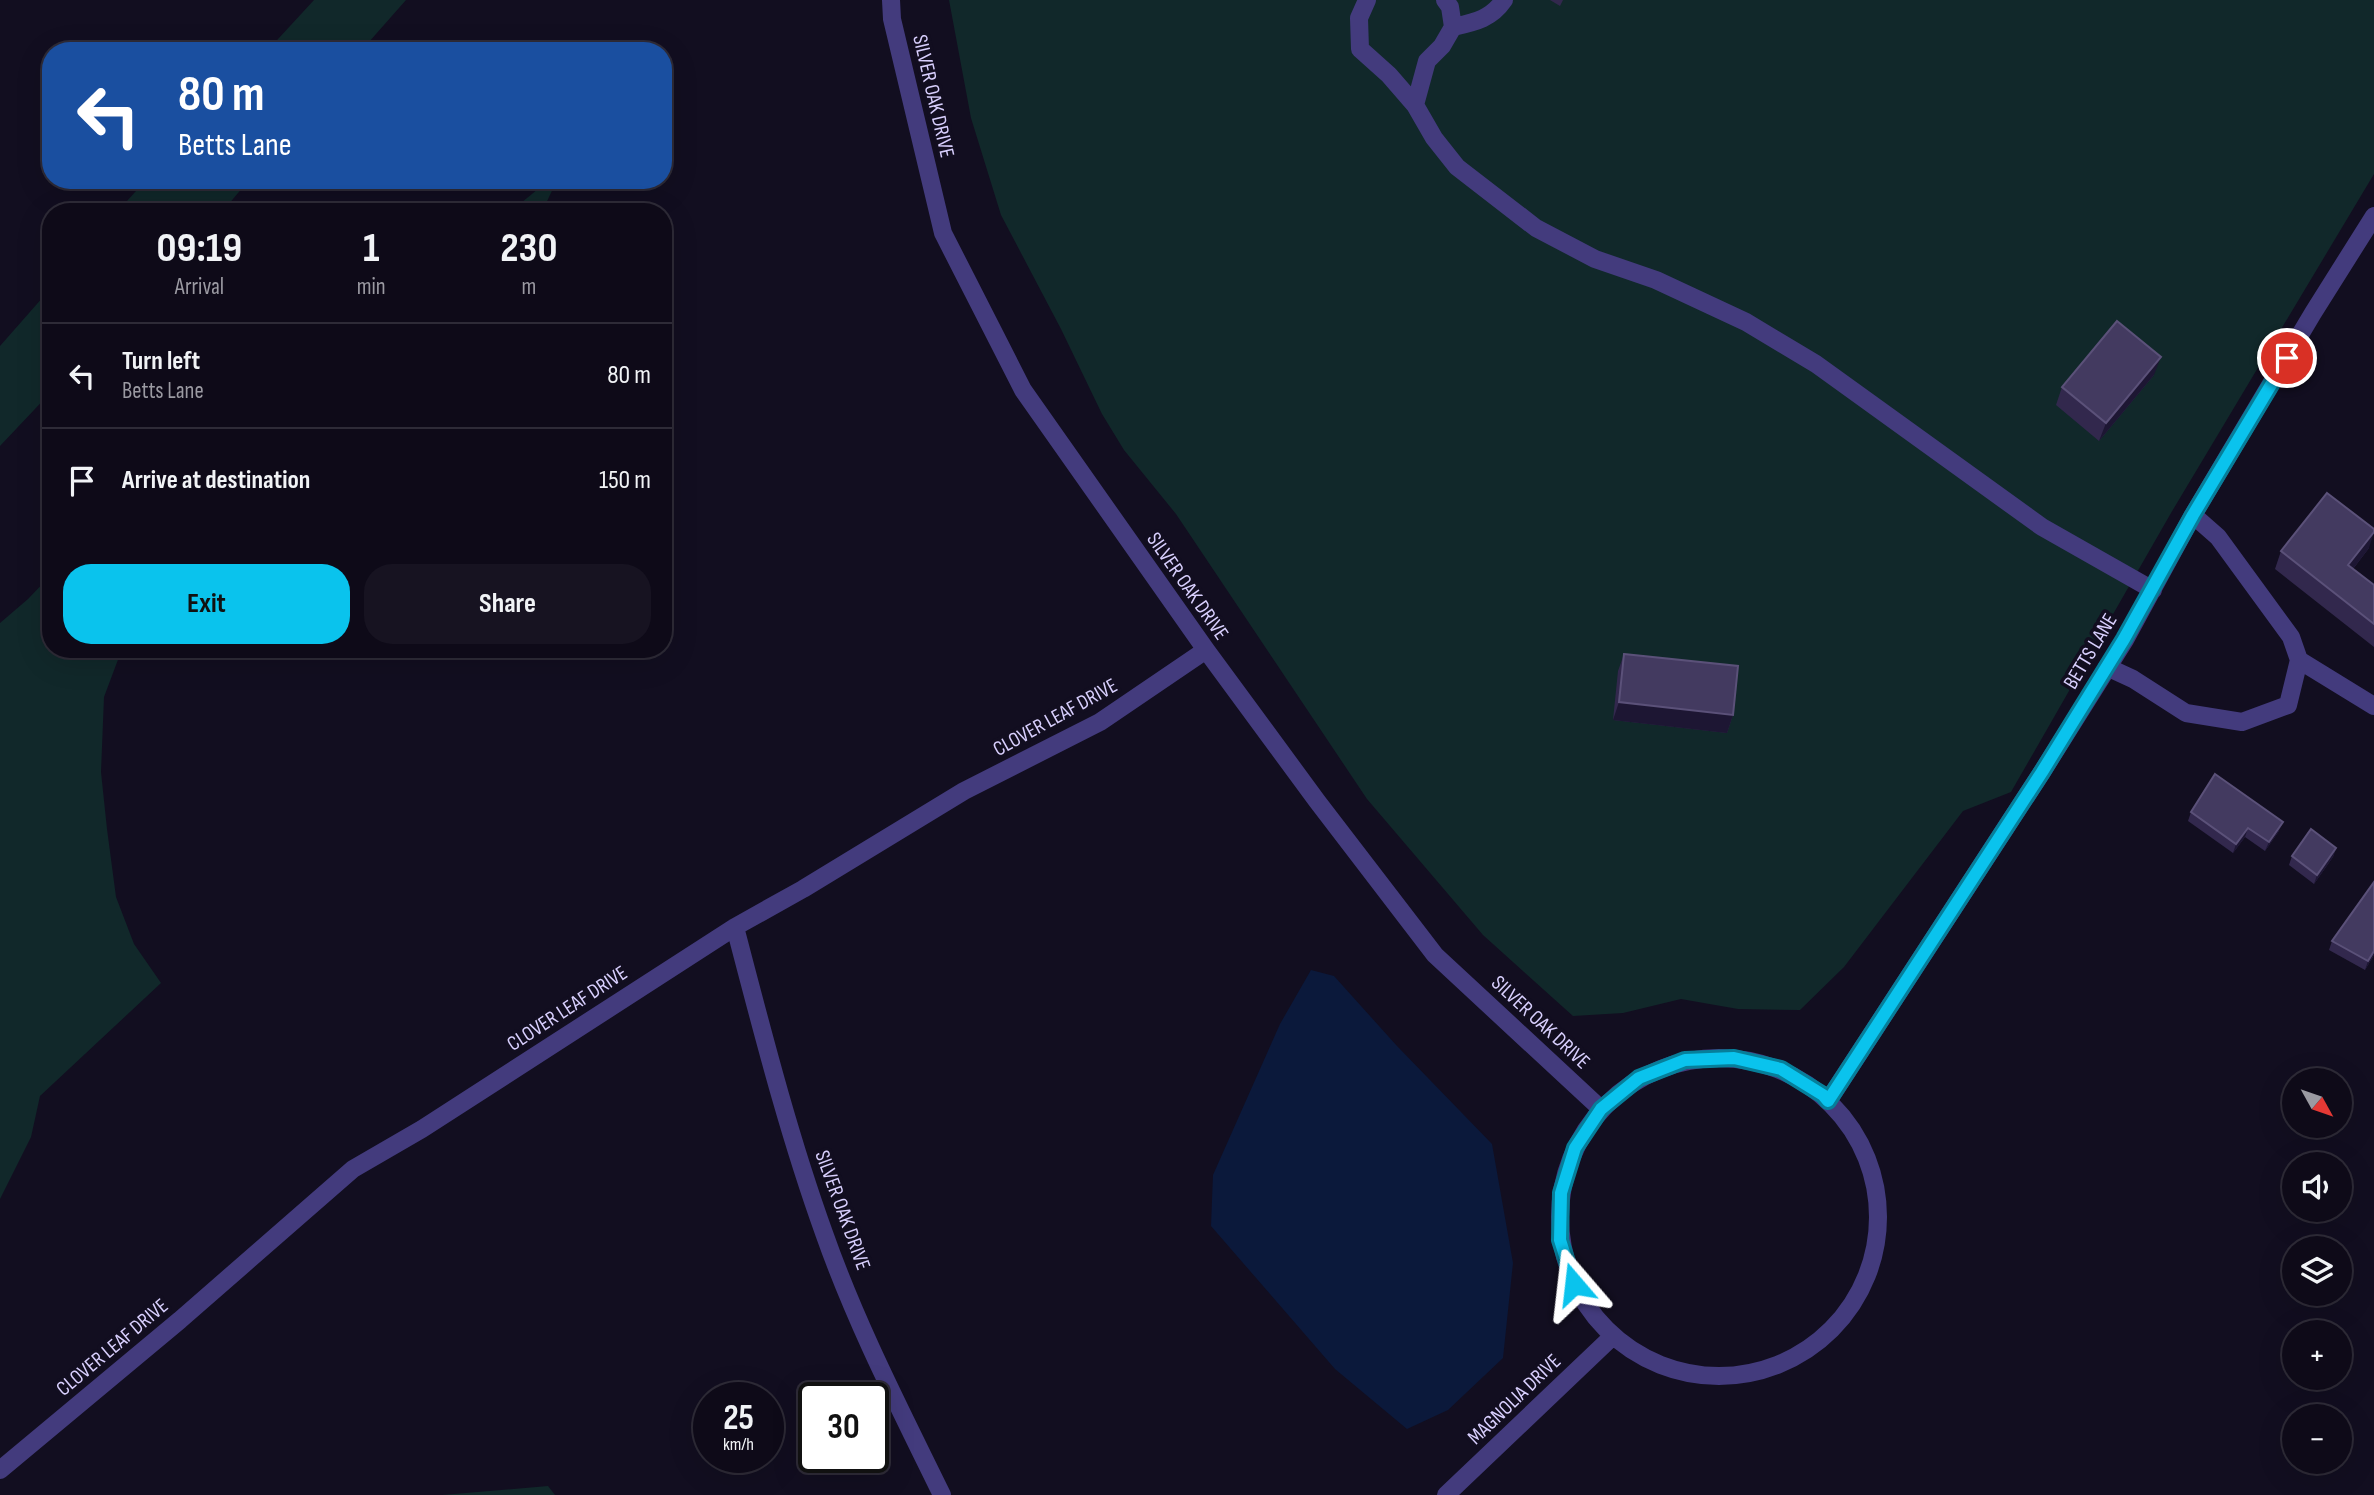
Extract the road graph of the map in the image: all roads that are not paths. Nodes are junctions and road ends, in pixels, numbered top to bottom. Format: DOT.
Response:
graph roads {
  1 [pos="891,0"];
  2 [pos="1367,0"];
  3 [pos="1445,0"];
  4 [pos="1504,0"];
  5 [pos="1453,27"];
  6 [pos="1415,105"];
  7 [pos="2374,216"];
  8 [pos="2193,515"];
  9 [pos="2153,590"];
  10 [pos="1206,650"];
  11 [pos="2299,660"];
  12 [pos="2107,667"];
  13 [pos="2374,706"];
  14 [pos="735,927"];
  15 [pos="1828,1101"];
  16 [pos="1601,1109"];
  17 [pos="1614,1336"];
  18 [pos="0,1470"];
  19 [pos="942,1495"];
  20 [pos="1446,1495"];
  1 -- 10 [label="street, SILVER OAK DRIVE"];
  2 -- 6 [label="street"];
  3 -- 5 [label="street"];
  4 -- 5 [label="street"];
  5 -- 6 [label="street"];
  6 -- 9 [label="street"];
  7 -- 8 [label="street, BETTS LANE"];
  8 -- 9 [label="street, BETTS LANE"];
  8 -- 11 [label="street"];
  9 -- 12 [label="street, BETTS LANE"];
  10 -- 14 [label="street, CLOVER LEAF DRIVE"];
  10 -- 16 [label="street, SILVER OAK DRIVE"];
  11 -- 12 [label="street"];
  11 -- 13 [label="street"];
  12 -- 15 [label="street, BETTS LANE"];
  14 -- 18 [label="street, CLOVER LEAF DRIVE"];
  14 -- 19 [label="street, SILVER OAK DRIVE"];
  15 -- 16 [label="street"];
  15 -- 17 [label="street"];
  16 -- 17 [label="street"];
  17 -- 20 [label="street, MAGNOLIA DRIVE"];
}
